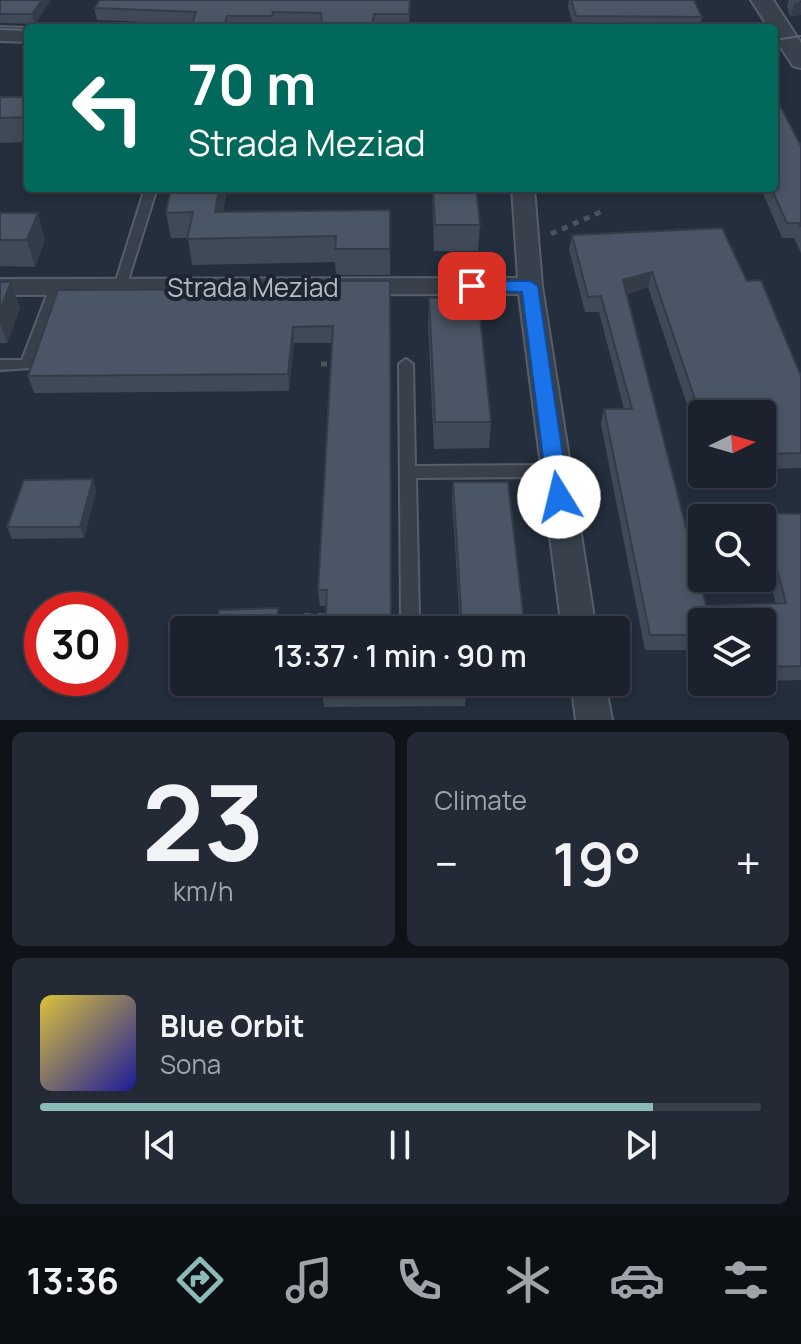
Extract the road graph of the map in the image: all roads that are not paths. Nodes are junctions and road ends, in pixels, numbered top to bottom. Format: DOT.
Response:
graph roads {
  1 [pos="762,0"];
  2 [pos="777,24"];
  3 [pos="778,26"];
  4 [pos="0,34"];
  5 [pos="24,35"];
  6 [pos="794,51"];
  7 [pos="150,192"];
  8 [pos="523,192"];
  9 [pos="530,286"];
  10 [pos="0,287"];
  11 [pos="56,287"];
  12 [pos="120,287"];
  13 [pos="406,364"];
  14 [pos="0,365"];
  15 [pos="554,471"];
  16 [pos="408,472"];
  17 [pos="410,616"];
  18 [pos="577,616"];
  19 [pos="590,696"];
  20 [pos="594,720"];
  1 -- 2 [label="street"];
  3 -- 6 [label="street"];
  4 -- 5 [label="street"];
  7 -- 12 [label="lane"];
  8 -- 9 [label="street"];
  9 -- 12 [label="street, Strada Meziad"];
  9 -- 15 [label="street"];
  10 -- 11 [label="street, Strada Meziad"];
  11 -- 12 [label="street, Strada Meziad"];
  11 -- 14 [label="lane"];
  13 -- 16 [label="lane"];
  15 -- 16 [label="lane"];
  15 -- 18 [label="street"];
  16 -- 17 [label="lane"];
  19 -- 20 [label="street"];
}
